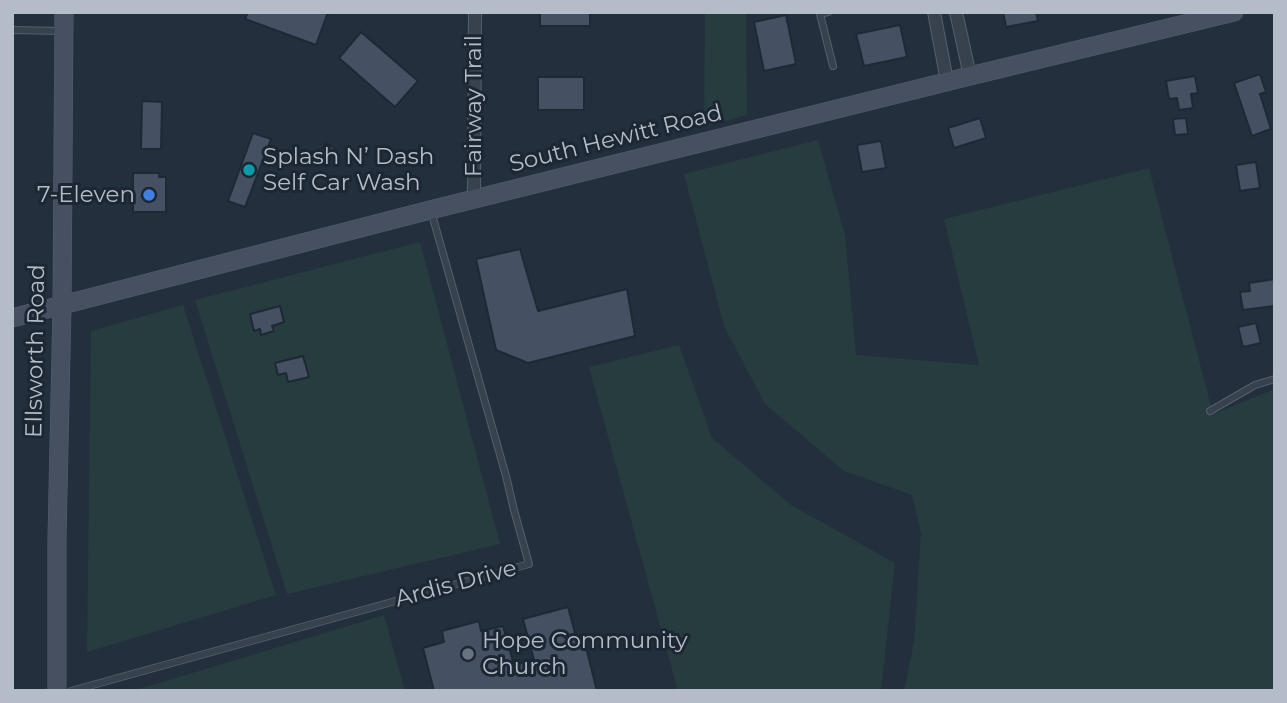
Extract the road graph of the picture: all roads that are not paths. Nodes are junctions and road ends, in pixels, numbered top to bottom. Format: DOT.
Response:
graph roads {
  1 [pos="64,12"];
  2 [pos="475,12"];
  3 [pos="828,12"];
  4 [pos="934,12"];
  5 [pos="956,12"];
  6 [pos="1234,12"];
  7 [pos="12,30"];
  8 [pos="64,31"];
  9 [pos="833,66"];
  10 [pos="970,76"];
  11 [pos="947,82"];
  12 [pos="474,200"];
  13 [pos="430,210"];
  14 [pos="62,306"];
  15 [pos="12,318"];
  16 [pos="1275,379"];
  17 [pos="1210,411"];
  18 [pos="57,691"];
  19 [pos="71,691"];
  1 -- 8 [label="main road, Ellsworth Road"];
  2 -- 12 [label="street, Fairway Trail"];
  3 -- 9 [label="lane"];
  4 -- 11 [label="street"];
  5 -- 10 [label="street"];
  6 -- 10 [label="main road, South Hewitt Road"];
  7 -- 8 [label="lane"];
  8 -- 14 [label="main road, Ellsworth Road"];
  10 -- 11 [label="main road, South Hewitt Road"];
  11 -- 12 [label="main road, South Hewitt Road"];
  12 -- 13 [label="main road, South Hewitt Road"];
  13 -- 14 [label="main road, South Hewitt Road"];
  13 -- 19 [label="lane, Ardis Drive"];
  14 -- 15 [label="main road, South Hewitt Road"];
  14 -- 18 [label="main road, Ellsworth Road"];
  16 -- 17 [label="lane"];
}
